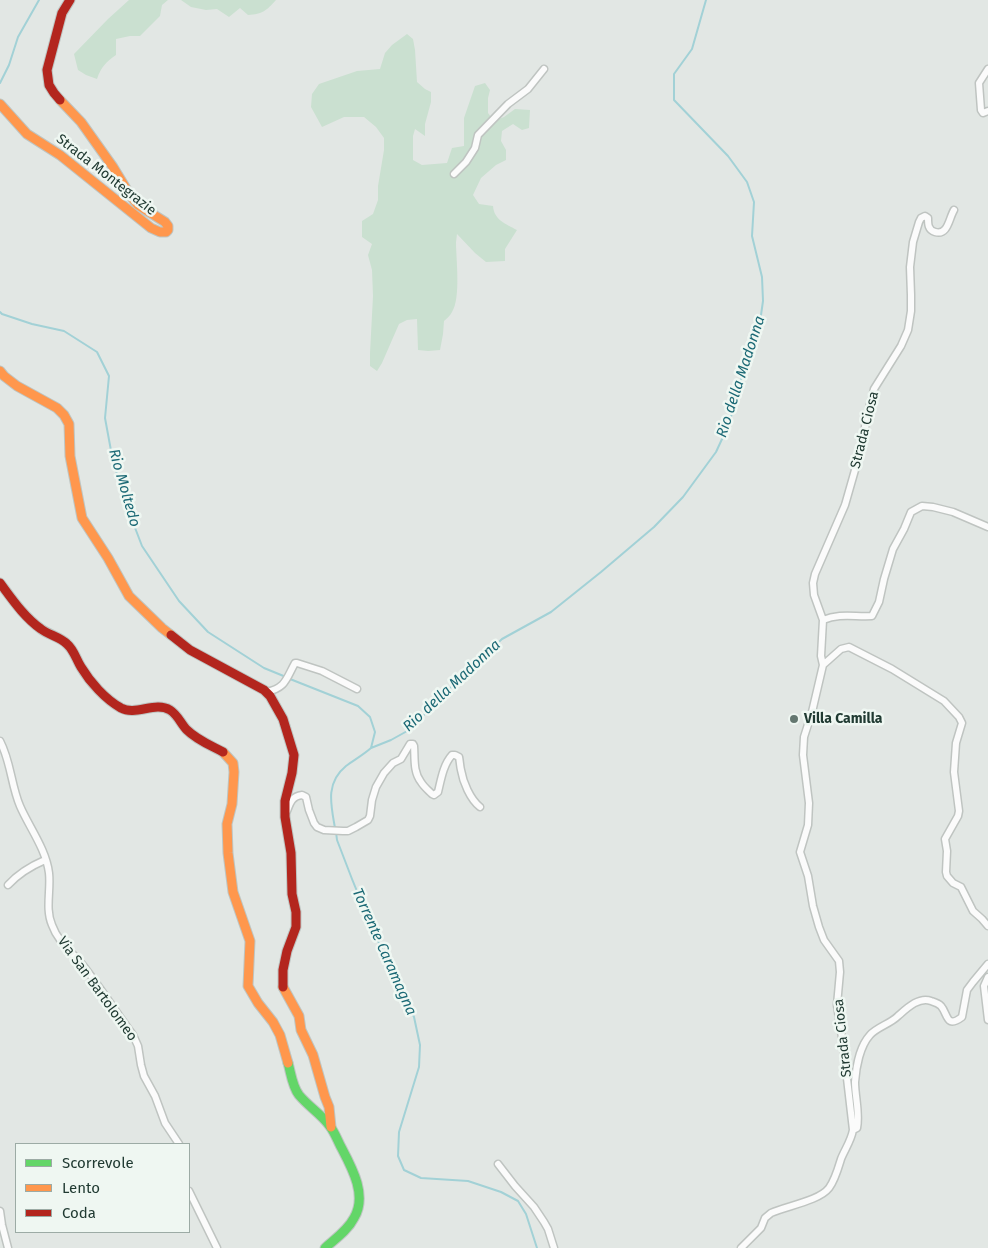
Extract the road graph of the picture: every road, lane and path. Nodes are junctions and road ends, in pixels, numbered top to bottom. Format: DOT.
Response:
graph roads {
  1 [pos="70,0"];
  2 [pos="544,69"];
  3 [pos="988,69"];
  4 [pos="0,104"];
  5 [pos="988,112"];
  6 [pos="454,174"];
  7 [pos="954,210"];
  8 [pos="0,371"];
  9 [pos="988,527"];
  10 [pos="0,583"];
  11 [pos="823,620"];
  12 [pos="823,665"];
  13 [pos="357,689"];
  14 [pos="266,692"];
  15 [pos="1,743"];
  16 [pos="480,807"];
  17 [pos="285,817"];
  18 [pos="45,860"];
  19 [pos="8,885"];
  20 [pos="988,926"];
  21 [pos="988,964"];
  22 [pos="988,977"];
  23 [pos="988,1020"];
  24 [pos="325,1097"];
  25 [pos="316,1111"];
  26 [pos="331,1127"];
  27 [pos="853,1130"];
  28 [pos="178,1143"];
  29 [pos="498,1164"];
  30 [pos="190,1193"];
  31 [pos="0,1210"];
  32 [pos="8,1248"];
  33 [pos="217,1248"];
  34 [pos="325,1248"];
  35 [pos="554,1248"];
  36 [pos="741,1248"];
  1 -- 4 [label="street, Strada Montegrazie"];
  2 -- 6 [label="street"];
  3 -- 5 [label="street"];
  7 -- 11 [label="street, Strada Ciosa"];
  8 -- 14 [label="street"];
  9 -- 11 [label="street"];
  10 -- 25 [label="street"];
  11 -- 12 [label="street, Strada Ciosa"];
  12 -- 20 [label="street"];
  12 -- 27 [label="street, Strada Ciosa"];
  13 -- 14 [label="street"];
  14 -- 17 [label="street"];
  15 -- 18 [label="street, Via San Bartolomeo"];
  16 -- 17 [label="street"];
  17 -- 24 [label="street"];
  18 -- 19 [label="street"];
  18 -- 28 [label="street, Via San Bartolomeo"];
  21 -- 27 [label="street"];
  22 -- 23 [label="street"];
  24 -- 25 [label="street"];
  24 -- 26 [label="street"];
  25 -- 26 [label="street"];
  26 -- 34 [label="street"];
  27 -- 36 [label="street, Strada Ciosa"];
  29 -- 35 [label="street"];
  30 -- 33 [label="street"];
  31 -- 32 [label="street"];
}
